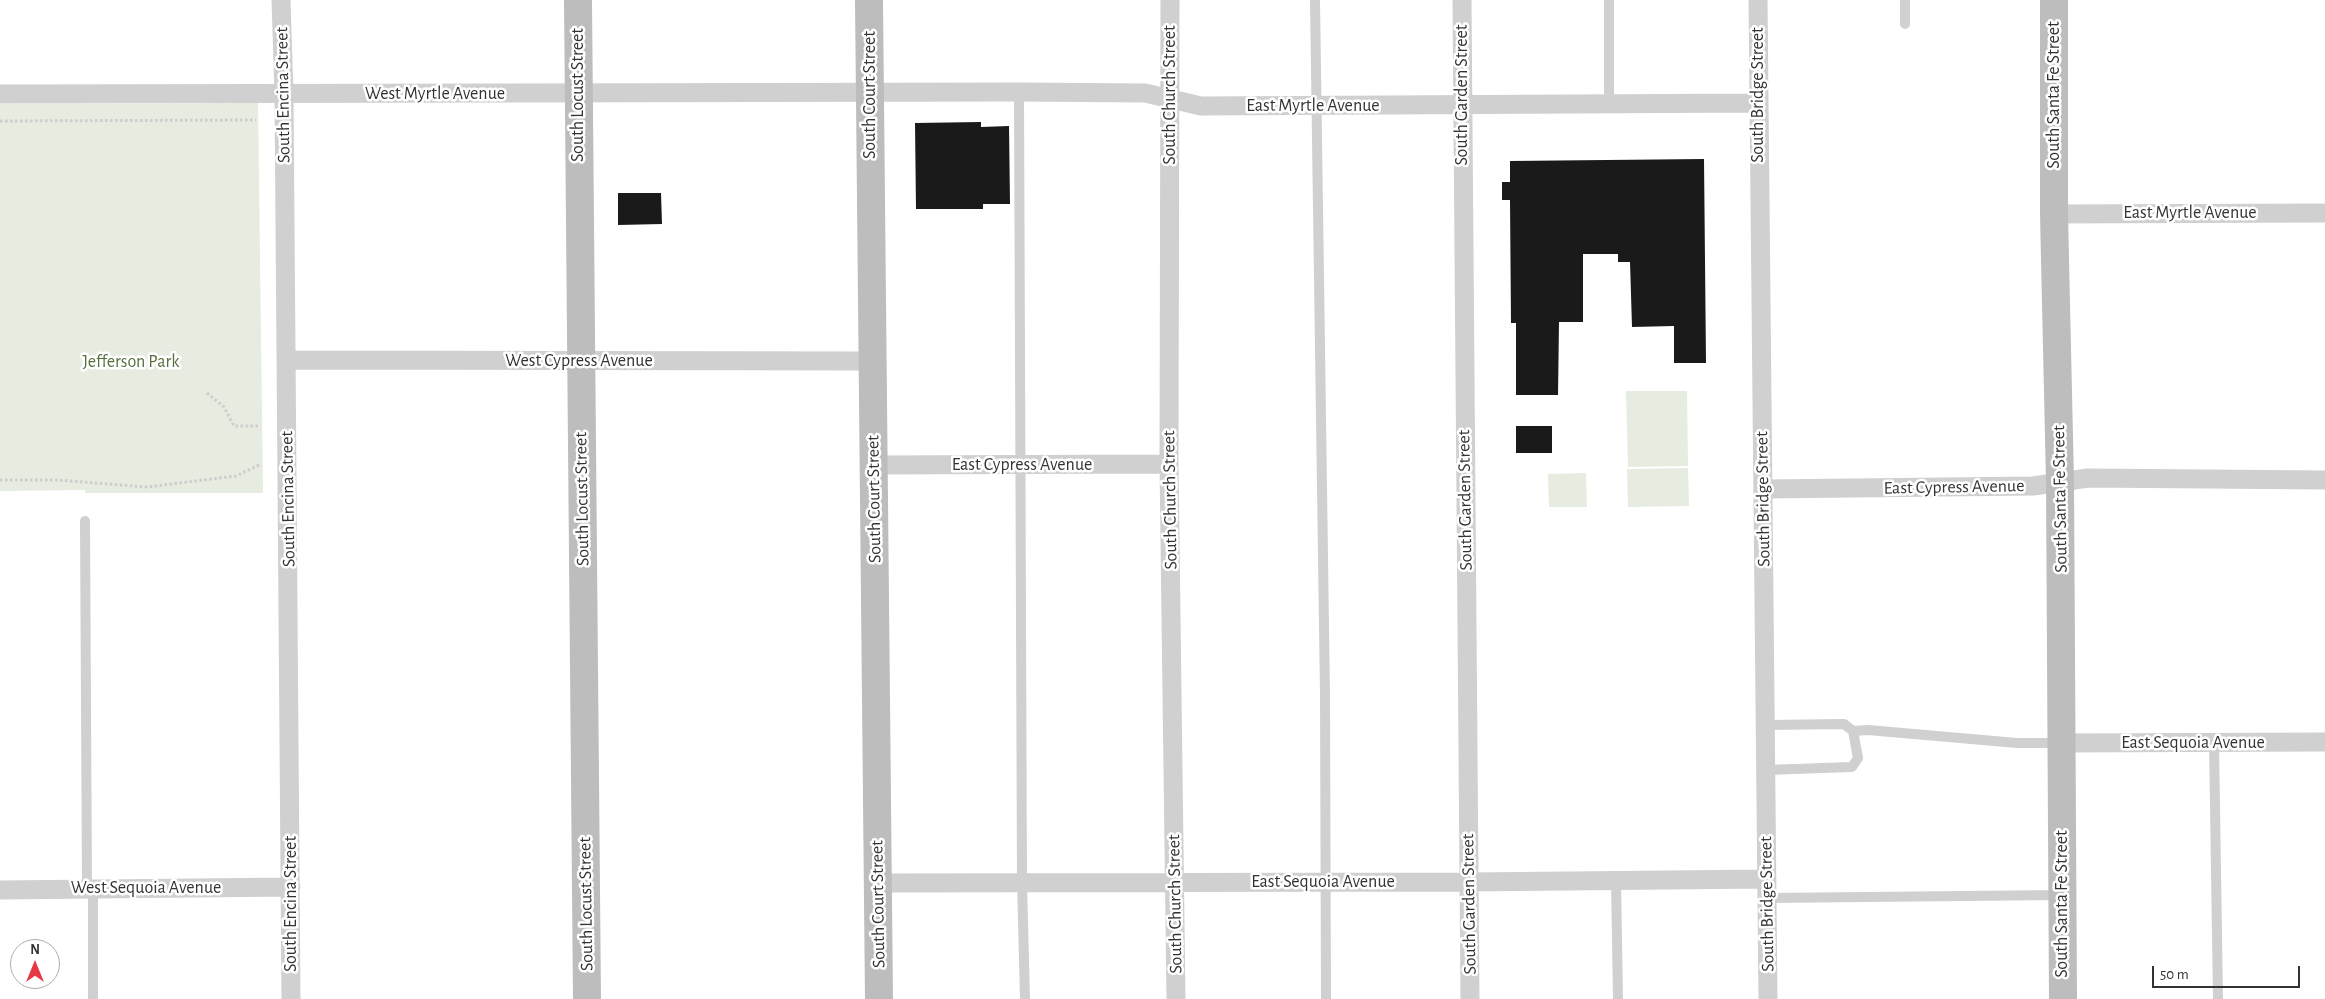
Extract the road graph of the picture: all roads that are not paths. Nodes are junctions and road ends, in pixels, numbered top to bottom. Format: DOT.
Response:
graph roads {
  1 [pos="281,0"];
  2 [pos="578,0"];
  3 [pos="869,0"];
  4 [pos="1170,0"];
  5 [pos="1315,0"];
  6 [pos="1462,0"];
  7 [pos="1609,0"];
  8 [pos="1758,0"];
  9 [pos="1905,0"];
  10 [pos="2054,0"];
  11 [pos="1905,24"];
  12 [pos="870,92"];
  13 [pos="1020,92"];
  14 [pos="578,93"];
  15 [pos="0,94"];
  16 [pos="284,94"];
  17 [pos="1170,99"];
  18 [pos="1758,103"];
  19 [pos="1609,104"];
  20 [pos="1461,105"];
  21 [pos="1316,106"];
  22 [pos="2325,213"];
  23 [pos="2054,214"];
  24 [pos="286,360"];
  25 [pos="581,361"];
  26 [pos="872,361"];
  27 [pos="1169,464"];
  28 [pos="874,465"];
  29 [pos="1021,465"];
  30 [pos="2325,480"];
  31 [pos="2060,482"];
  32 [pos="1763,489"];
  33 [pos="86,521"];
  34 [pos="1766,725"];
  35 [pos="1853,731"];
  36 [pos="2214,742"];
  37 [pos="2325,742"];
  38 [pos="2061,743"];
  39 [pos="1766,770"];
  40 [pos="1767,879"];
  41 [pos="1616,881"];
  42 [pos="1022,882"];
  43 [pos="1175,882"];
  44 [pos="1325,882"];
  45 [pos="1468,882"];
  46 [pos="878,883"];
  47 [pos="291,887"];
  48 [pos="90,888"];
  49 [pos="0,890"];
  50 [pos="2062,895"];
  51 [pos="1768,898"];
  52 [pos="93,999"];
  53 [pos="291,999"];
  54 [pos="587,999"];
  55 [pos="879,999"];
  56 [pos="1025,999"];
  57 [pos="1176,999"];
  58 [pos="1326,999"];
  59 [pos="1470,999"];
  60 [pos="1618,999"];
  61 [pos="1768,999"];
  62 [pos="2063,999"];
  63 [pos="2218,999"];
  1 -- 16 [label="street, South Encina Street"];
  2 -- 14 [label="street, South Locust Street"];
  3 -- 12 [label="street, South Court Street"];
  4 -- 17 [label="street, South Church Street"];
  5 -- 21 [label="lane"];
  6 -- 20 [label="street, South Garden Street"];
  7 -- 19 [label="lane"];
  8 -- 18 [label="street, South Bridge Street"];
  9 -- 11 [label="lane"];
  10 -- 23 [label="street, South Santa Fe Street"];
  12 -- 13 [label="street, East Myrtle Avenue"];
  12 -- 14 [label="street, West Myrtle Avenue"];
  12 -- 26 [label="street, South Court Street"];
  13 -- 17 [label="street, East Myrtle Avenue"];
  13 -- 29 [label="lane"];
  14 -- 16 [label="street, West Myrtle Avenue"];
  14 -- 25 [label="street, South Locust Street"];
  15 -- 16 [label="street, West Myrtle Avenue"];
  16 -- 24 [label="street, South Encina Street"];
  17 -- 21 [label="street, East Myrtle Avenue"];
  17 -- 27 [label="street, South Church Street"];
  18 -- 19 [label="street, East Myrtle Avenue"];
  18 -- 32 [label="street, South Bridge Street"];
  19 -- 20 [label="street, East Myrtle Avenue"];
  20 -- 21 [label="street, East Myrtle Avenue"];
  20 -- 45 [label="street, South Garden Street"];
  21 -- 44 [label="lane"];
  22 -- 23 [label="street, East Myrtle Avenue"];
  23 -- 31 [label="street, South Santa Fe Street"];
  24 -- 25 [label="street, West Cypress Avenue"];
  24 -- 47 [label="street, South Encina Street"];
  25 -- 26 [label="street, West Cypress Avenue"];
  25 -- 54 [label="street, South Locust Street"];
  26 -- 28 [label="street, South Court Street"];
  27 -- 29 [label="street, East Cypress Avenue"];
  27 -- 43 [label="street, South Church Street"];
  28 -- 29 [label="street, East Cypress Avenue"];
  28 -- 46 [label="street, South Court Street"];
  29 -- 42 [label="lane"];
  30 -- 31 [label="street, East Cypress Avenue"];
  31 -- 32 [label="street, East Cypress Avenue"];
  31 -- 38 [label="street, South Santa Fe Street"];
  32 -- 34 [label="street, South Bridge Street"];
  33 -- 48 [label="lane"];
  34 -- 35 [label="lane"];
  34 -- 39 [label="street, South Bridge Street"];
  35 -- 38 [label="lane"];
  35 -- 39 [label="lane"];
  36 -- 37 [label="street, East Sequoia Avenue"];
  36 -- 38 [label="street, East Sequoia Avenue"];
  36 -- 63 [label="lane"];
  38 -- 50 [label="street, South Santa Fe Street"];
  39 -- 40 [label="street, South Bridge Street"];
  40 -- 41 [label="street, East Sequoia Avenue"];
  40 -- 51 [label="street, South Bridge Street"];
  41 -- 45 [label="street, East Sequoia Avenue"];
  41 -- 60 [label="lane"];
  42 -- 43 [label="street, East Sequoia Avenue"];
  42 -- 46 [label="street, East Sequoia Avenue"];
  42 -- 56 [label="lane"];
  43 -- 44 [label="street, East Sequoia Avenue"];
  43 -- 57 [label="street, South Church Street"];
  44 -- 45 [label="street, East Sequoia Avenue"];
  44 -- 58 [label="lane"];
  45 -- 59 [label="street, South Garden Street"];
  46 -- 55 [label="street, South Court Street"];
  47 -- 48 [label="street, West Sequoia Avenue"];
  47 -- 53 [label="street, South Encina Street"];
  48 -- 49 [label="street, West Sequoia Avenue"];
  48 -- 52 [label="lane"];
  50 -- 51 [label="lane"];
  50 -- 62 [label="street, South Santa Fe Street"];
  51 -- 61 [label="street, South Bridge Street"];
}
